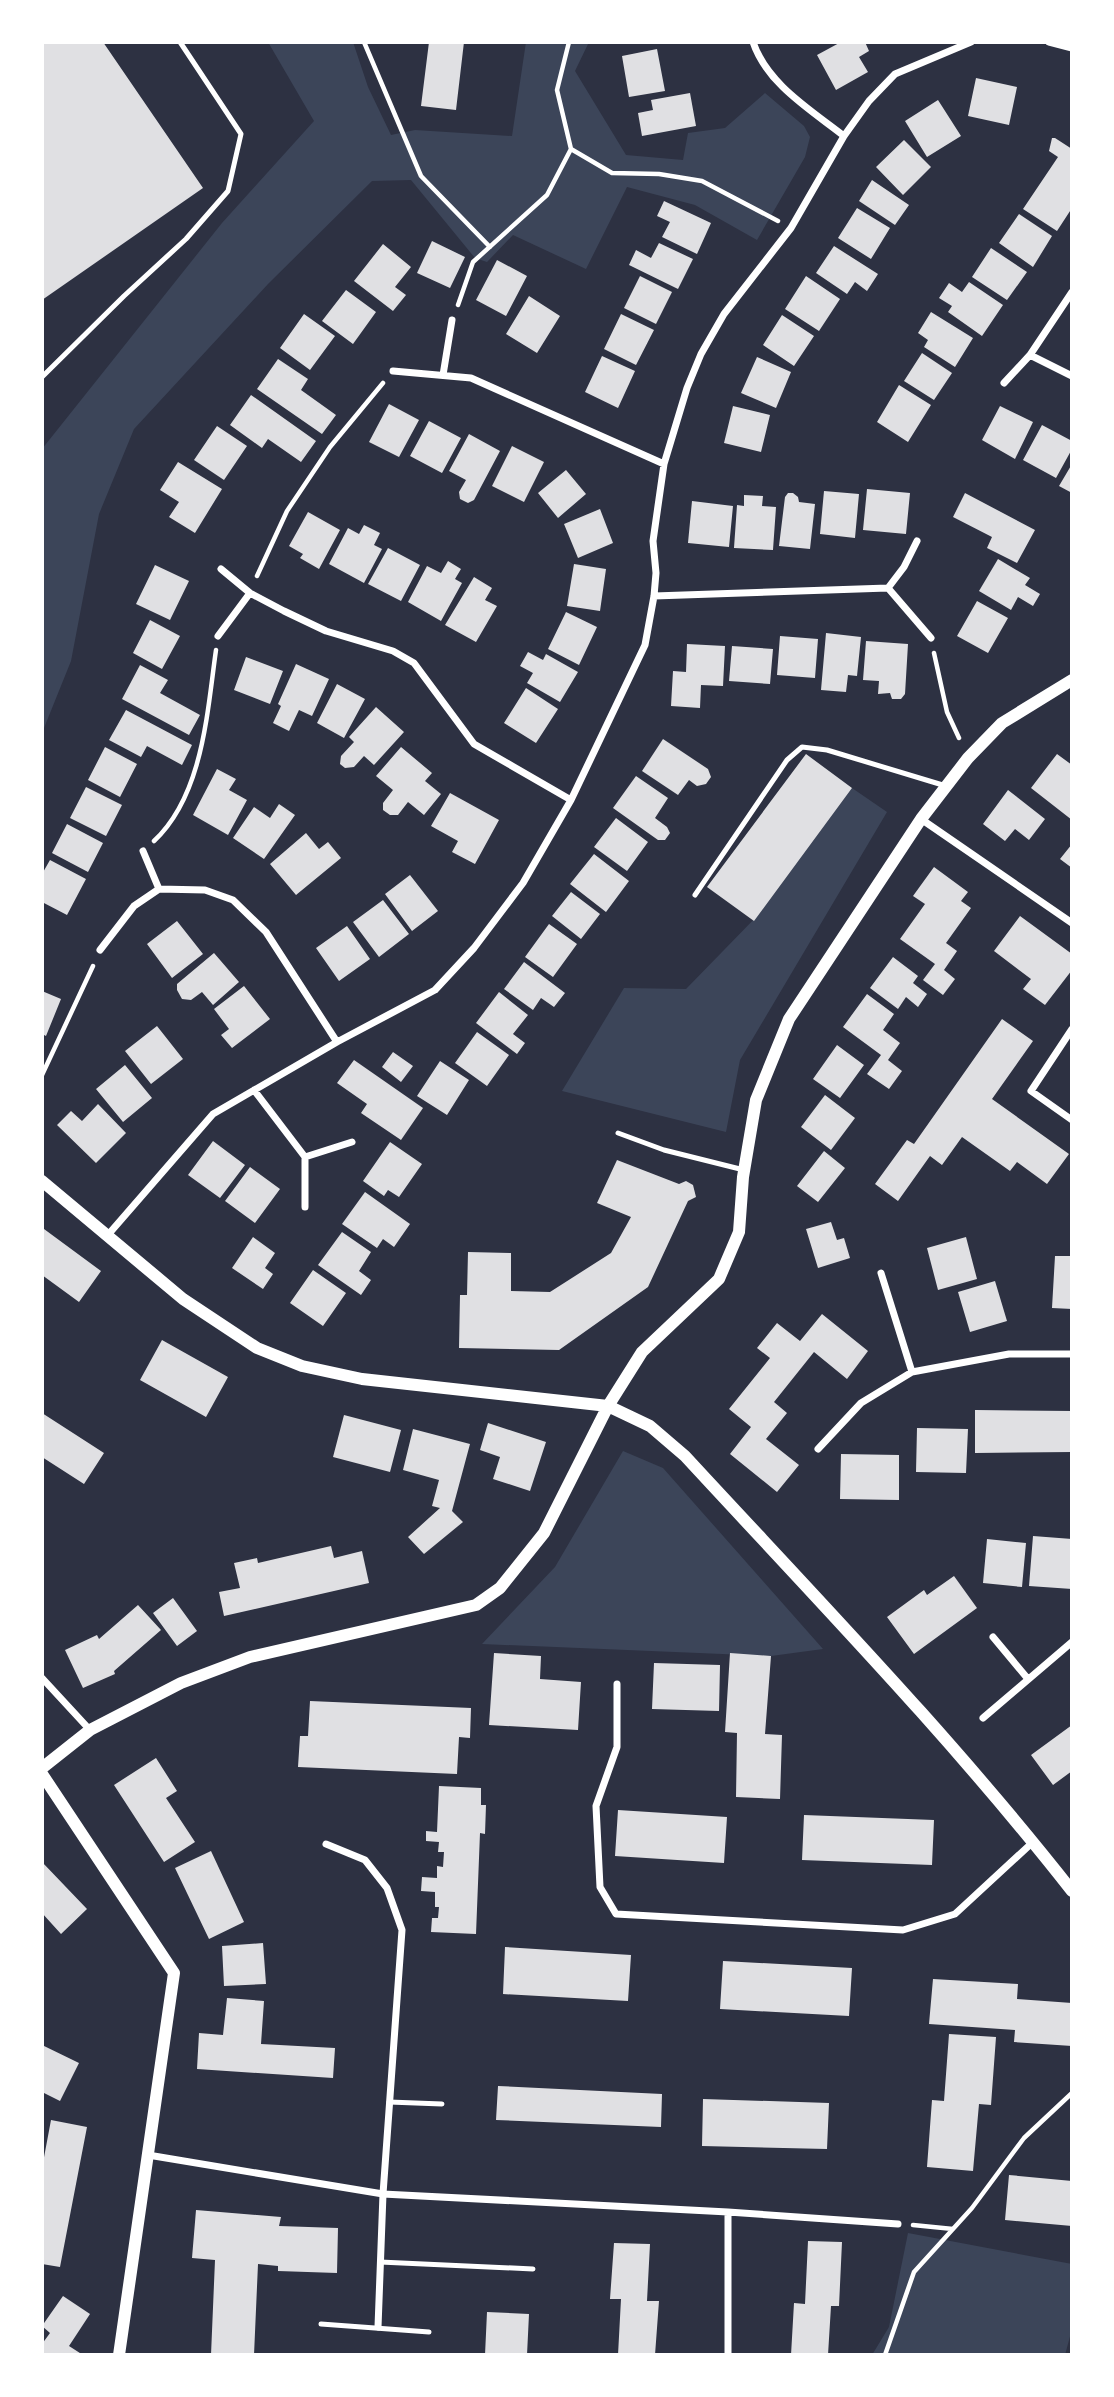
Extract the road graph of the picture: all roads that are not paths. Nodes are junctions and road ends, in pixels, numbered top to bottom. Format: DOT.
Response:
graph roads {
  1 [pos="180,42"];
  2 [pos="753,42"];
  3 [pos="971,42"];
  4 [pos="1049,42"];
  5 [pos="1072,48"];
  6 [pos="844,136"];
  7 [pos="1072,292"];
  8 [pos="452,320"];
  9 [pos="1030,355"];
  10 [pos="393,371"];
  11 [pos="443,375"];
  12 [pos="1072,376"];
  13 [pos="42,377"];
  14 [pos="1003,383"];
  15 [pos="664,464"];
  16 [pos="917,541"];
  17 [pos="221,569"];
  18 [pos="888,588"];
  19 [pos="250,593"];
  20 [pos="654,596"];
  21 [pos="218,636"];
  22 [pos="930,638"];
  23 [pos="1072,680"];
  24 [pos="946,786"];
  25 [pos="571,800"];
  26 [pos="921,819"];
  27 [pos="143,851"];
  28 [pos="159,889"];
  29 [pos="695,895"];
  30 [pos="1072,923"];
  31 [pos="100,950"];
  32 [pos="1072,1029"];
  33 [pos="337,1042"];
  34 [pos="254,1090"];
  35 [pos="1072,1120"];
  36 [pos="618,1133"];
  37 [pos="352,1142"];
  38 [pos="306,1157"];
  39 [pos="744,1170"];
  40 [pos="42,1181"];
  41 [pos="305,1207"];
  42 [pos="106,1237"];
  43 [pos="881,1273"];
  44 [pos="1072,1354"];
  45 [pos="912,1372"];
  46 [pos="608,1406"];
  47 [pos="818,1449"];
  48 [pos="993,1637"];
  49 [pos="1072,1642"];
  50 [pos="42,1678"];
  51 [pos="1028,1679"];
  52 [pos="617,1684"];
  53 [pos="983,1718"];
  54 [pos="90,1730"];
  55 [pos="42,1768"];
  56 [pos="42,1774"];
  57 [pos="1033,1842"];
  58 [pos="326,1844"];
  59 [pos="1072,1891"];
  60 [pos="389,2102"];
  61 [pos="442,2104"];
  62 [pos="148,2155"];
  63 [pos="383,2194"];
  64 [pos="728,2212"];
  65 [pos="898,2224"];
  66 [pos="380,2262"];
  67 [pos="533,2269"];
  68 [pos="321,2324"];
  69 [pos="378,2327"];
  70 [pos="429,2332"];
  71 [pos="119,2355"];
  72 [pos="728,2355"];
  1 -- 13 [label="lane"];
  2 -- 6 [label="street"];
  3 -- 6 [label="street"];
  4 -- 5 [label="street"];
  6 -- 15 [label="street"];
  7 -- 9 [label="street"];
  8 -- 11 [label="street"];
  9 -- 12 [label="street"];
  9 -- 14 [label="street"];
  10 -- 11 [label="street"];
  11 -- 15 [label="street"];
  15 -- 20 [label="street"];
  16 -- 18 [label="street"];
  17 -- 19 [label="street"];
  18 -- 20 [label="street"];
  18 -- 22 [label="street"];
  19 -- 21 [label="street"];
  19 -- 25 [label="street"];
  20 -- 25 [label="street"];
  23 -- 24 [label="street"];
  24 -- 26 [label="street"];
  24 -- 29 [label="lane"];
  25 -- 33 [label="street"];
  26 -- 30 [label="street"];
  26 -- 39 [label="street"];
  27 -- 28 [label="street"];
  28 -- 31 [label="street"];
  28 -- 33 [label="street"];
  32 -- 35 [label="street"];
  33 -- 34 [label="street"];
  34 -- 38 [label="street"];
  34 -- 42 [label="street"];
  36 -- 39 [label="lane"];
  37 -- 38 [label="street"];
  38 -- 41 [label="street"];
  39 -- 46 [label="street"];
  40 -- 42 [label="street"];
  42 -- 46 [label="street"];
  43 -- 45 [label="street"];
  44 -- 45 [label="street"];
  45 -- 47 [label="street"];
  46 -- 54 [label="street"];
  46 -- 57 [label="street"];
  48 -- 51 [label="street"];
  49 -- 51 [label="street"];
  50 -- 54 [label="street"];
  51 -- 53 [label="street"];
  52 -- 57 [label="street"];
  54 -- 55 [label="street"];
  56 -- 62 [label="street"];
  57 -- 59 [label="street"];
  58 -- 60 [label="street"];
  60 -- 61 [label="lane"];
  60 -- 63 [label="street"];
  62 -- 63 [label="street"];
  62 -- 71 [label="street"];
  63 -- 64 [label="street"];
  63 -- 66 [label="street"];
  64 -- 65 [label="street"];
  64 -- 72 [label="street"];
  66 -- 67 [label="lane"];
  66 -- 69 [label="street"];
  68 -- 69 [label="lane"];
  69 -- 70 [label="lane"];
}
